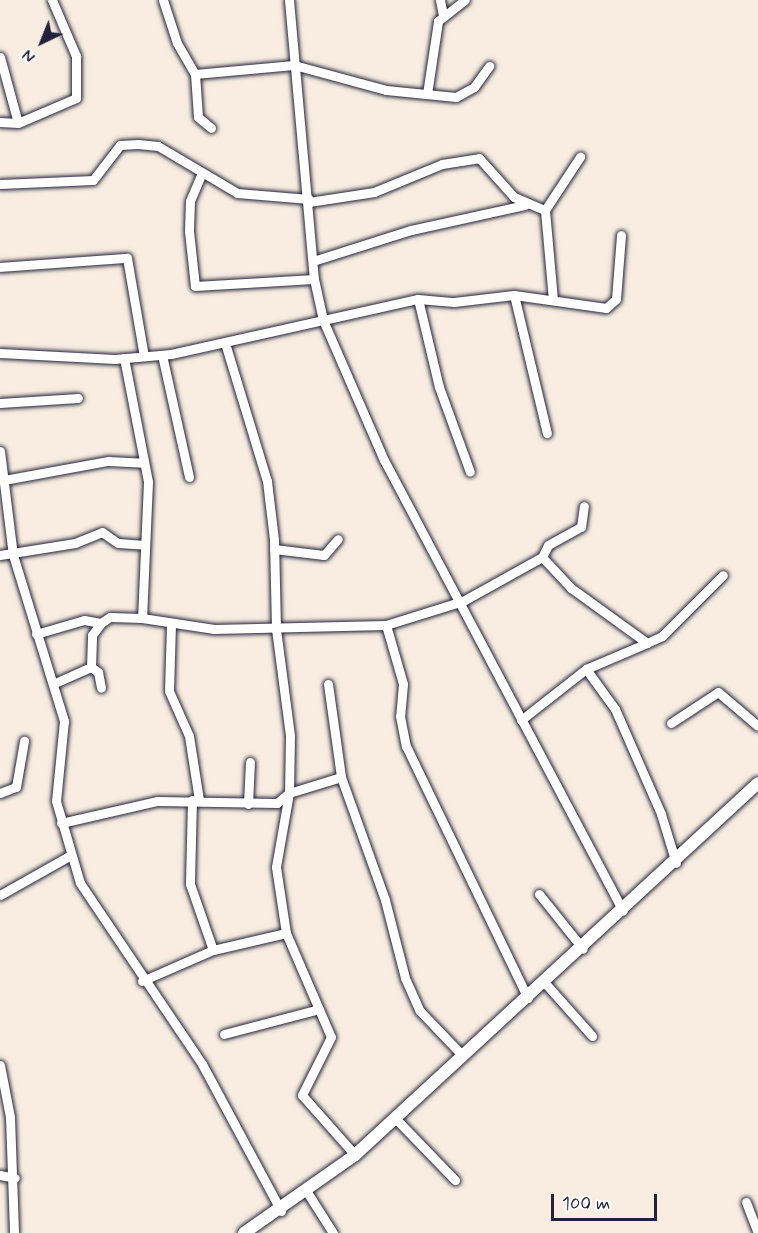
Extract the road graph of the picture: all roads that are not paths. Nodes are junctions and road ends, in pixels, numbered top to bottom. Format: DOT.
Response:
graph roads {
  1 [pos="52,0"];
  2 [pos="164,0"];
  3 [pos="290,0"];
  4 [pos="440,0"];
  5 [pos="465,0"];
  6 [pos="443,16"];
  7 [pos="0,57"];
  8 [pos="294,65"];
  9 [pos="489,66"];
  10 [pos="195,74"];
  11 [pos="427,94"];
  12 [pos="0,122"];
  13 [pos="18,123"];
  14 [pos="211,128"];
  15 [pos="580,157"];
  16 [pos="201,175"];
  17 [pos="0,184"];
  18 [pos="309,201"];
  19 [pos="525,205"];
  20 [pos="545,210"];
  21 [pos="621,235"];
  22 [pos="313,261"];
  23 [pos="0,267"];
  24 [pos="314,279"];
  25 [pos="514,295"];
  26 [pos="418,299"];
  27 [pos="553,300"];
  28 [pos="323,320"];
  29 [pos="225,343"];
  30 [pos="0,353"];
  31 [pos="162,355"];
  32 [pos="144,356"];
  33 [pos="124,358"];
  34 [pos="78,398"];
  35 [pos="0,404"];
  36 [pos="547,433"];
  37 [pos="0,451"];
  38 [pos="143,463"];
  39 [pos="470,472"];
  40 [pos="2,475"];
  41 [pos="189,477"];
  42 [pos="584,506"];
  43 [pos="338,539"];
  44 [pos="145,545"];
  45 [pos="274,549"];
  46 [pos="0,555"];
  47 [pos="13,555"];
  48 [pos="542,557"];
  49 [pos="723,575"];
  50 [pos="463,601"];
  51 [pos="142,618"];
  52 [pos="84,620"];
  53 [pos="101,623"];
  54 [pos="171,624"];
  55 [pos="386,625"];
  56 [pos="276,629"];
  57 [pos="36,633"];
  58 [pos="92,634"];
  59 [pos="646,643"];
  60 [pos="91,667"];
  61 [pos="586,669"];
  62 [pos="55,683"];
  63 [pos="328,684"];
  64 [pos="101,688"];
  65 [pos="521,720"];
  66 [pos="671,723"];
  67 [pos="758,726"];
  68 [pos="24,741"];
  69 [pos="250,762"];
  70 [pos="341,777"];
  71 [pos="758,783"];
  72 [pos="0,793"];
  73 [pos="288,793"];
  74 [pos="196,800"];
  75 [pos="248,804"];
  76 [pos="61,823"];
  77 [pos="71,855"];
  78 [pos="676,863"];
  79 [pos="538,894"];
  80 [pos="0,895"];
  81 [pos="623,911"];
  82 [pos="286,933"];
  83 [pos="583,949"];
  84 [pos="213,950"];
  85 [pos="142,981"];
  86 [pos="545,983"];
  87 [pos="528,998"];
  88 [pos="319,1009"];
  89 [pos="224,1034"];
  90 [pos="592,1036"];
  91 [pos="462,1056"];
  92 [pos="2,1067"];
  93 [pos="396,1119"];
  94 [pos="355,1155"];
  95 [pos="0,1175"];
  96 [pos="15,1178"];
  97 [pos="455,1180"];
  98 [pos="307,1192"];
  99 [pos="746,1202"];
  100 [pos="281,1211"];
  101 [pos="14,1233"];
  102 [pos="244,1233"];
  103 [pos="333,1233"];
  104 [pos="758,1233"];
  1 -- 13 [label="street"];
  2 -- 10 [label="street"];
  3 -- 8 [label="street"];
  4 -- 6 [label="street"];
  5 -- 6 [label="street"];
  6 -- 11 [label="street"];
  7 -- 13 [label="street"];
  8 -- 10 [label="street"];
  8 -- 11 [label="street"];
  8 -- 18 [label="street"];
  9 -- 11 [label="street"];
  10 -- 14 [label="street"];
  12 -- 13 [label="street"];
  15 -- 20 [label="street"];
  16 -- 17 [label="street"];
  16 -- 18 [label="street"];
  16 -- 24 [label="street"];
  18 -- 19 [label="street"];
  18 -- 22 [label="street"];
  19 -- 20 [label="street"];
  19 -- 22 [label="street"];
  20 -- 27 [label="street"];
  21 -- 27 [label="street"];
  22 -- 24 [label="street"];
  23 -- 32 [label="street"];
  24 -- 28 [label="street"];
  25 -- 26 [label="street"];
  25 -- 27 [label="street"];
  25 -- 36 [label="street"];
  26 -- 28 [label="street"];
  26 -- 39 [label="street"];
  28 -- 29 [label="street"];
  28 -- 50 [label="street"];
  29 -- 31 [label="street"];
  29 -- 45 [label="street"];
  30 -- 33 [label="street"];
  31 -- 32 [label="street"];
  31 -- 41 [label="street"];
  32 -- 33 [label="street"];
  33 -- 38 [label="street"];
  34 -- 35 [label="street"];
  37 -- 40 [label="street"];
  38 -- 40 [label="street"];
  38 -- 44 [label="street"];
  40 -- 47 [label="street"];
  42 -- 48 [label="street"];
  43 -- 45 [label="street"];
  44 -- 47 [label="street"];
  44 -- 51 [label="street"];
  45 -- 56 [label="street"];
  46 -- 47 [label="street"];
  47 -- 57 [label="street"];
  48 -- 50 [label="street"];
  48 -- 59 [label="street"];
  49 -- 59 [label="street"];
  50 -- 55 [label="street"];
  50 -- 65 [label="street"];
  51 -- 53 [label="street"];
  51 -- 54 [label="street"];
  52 -- 53 [label="street"];
  52 -- 57 [label="street"];
  52 -- 58 [label="street"];
  53 -- 58 [label="street"];
  54 -- 56 [label="street"];
  54 -- 74 [label="street"];
  55 -- 56 [label="street"];
  55 -- 87 [label="street"];
  56 -- 73 [label="street"];
  57 -- 62 [label="street"];
  58 -- 60 [label="street"];
  59 -- 61 [label="street"];
  60 -- 62 [label="street"];
  60 -- 64 [label="street"];
  61 -- 65 [label="street"];
  61 -- 78 [label="street"];
  62 -- 76 [label="street"];
  63 -- 70 [label="street"];
  65 -- 81 [label="street"];
  66 -- 67 [label="street"];
  68 -- 72 [label="street"];
  69 -- 75 [label="street"];
  70 -- 73 [label="street"];
  70 -- 91 [label="street"];
  71 -- 78 [label="main road"];
  73 -- 75 [label="street"];
  73 -- 82 [label="street"];
  74 -- 75 [label="street"];
  74 -- 76 [label="street"];
  74 -- 84 [label="street"];
  76 -- 77 [label="street"];
  77 -- 80 [label="street"];
  77 -- 85 [label="street"];
  78 -- 81 [label="main road"];
  79 -- 83 [label="street"];
  81 -- 83 [label="main road"];
  82 -- 84 [label="street"];
  82 -- 88 [label="street"];
  83 -- 86 [label="main road"];
  84 -- 85 [label="street"];
  85 -- 100 [label="street"];
  86 -- 87 [label="main road"];
  86 -- 90 [label="street"];
  87 -- 91 [label="main road"];
  88 -- 89 [label="street"];
  88 -- 94 [label="street"];
  91 -- 93 [label="main road"];
  92 -- 96 [label="street"];
  93 -- 94 [label="main road"];
  93 -- 97 [label="street"];
  94 -- 98 [label="main road"];
  95 -- 96 [label="street"];
  96 -- 101 [label="street"];
  98 -- 100 [label="main road"];
  98 -- 103 [label="street"];
  99 -- 104 [label="street"];
  100 -- 102 [label="main road"];
}
